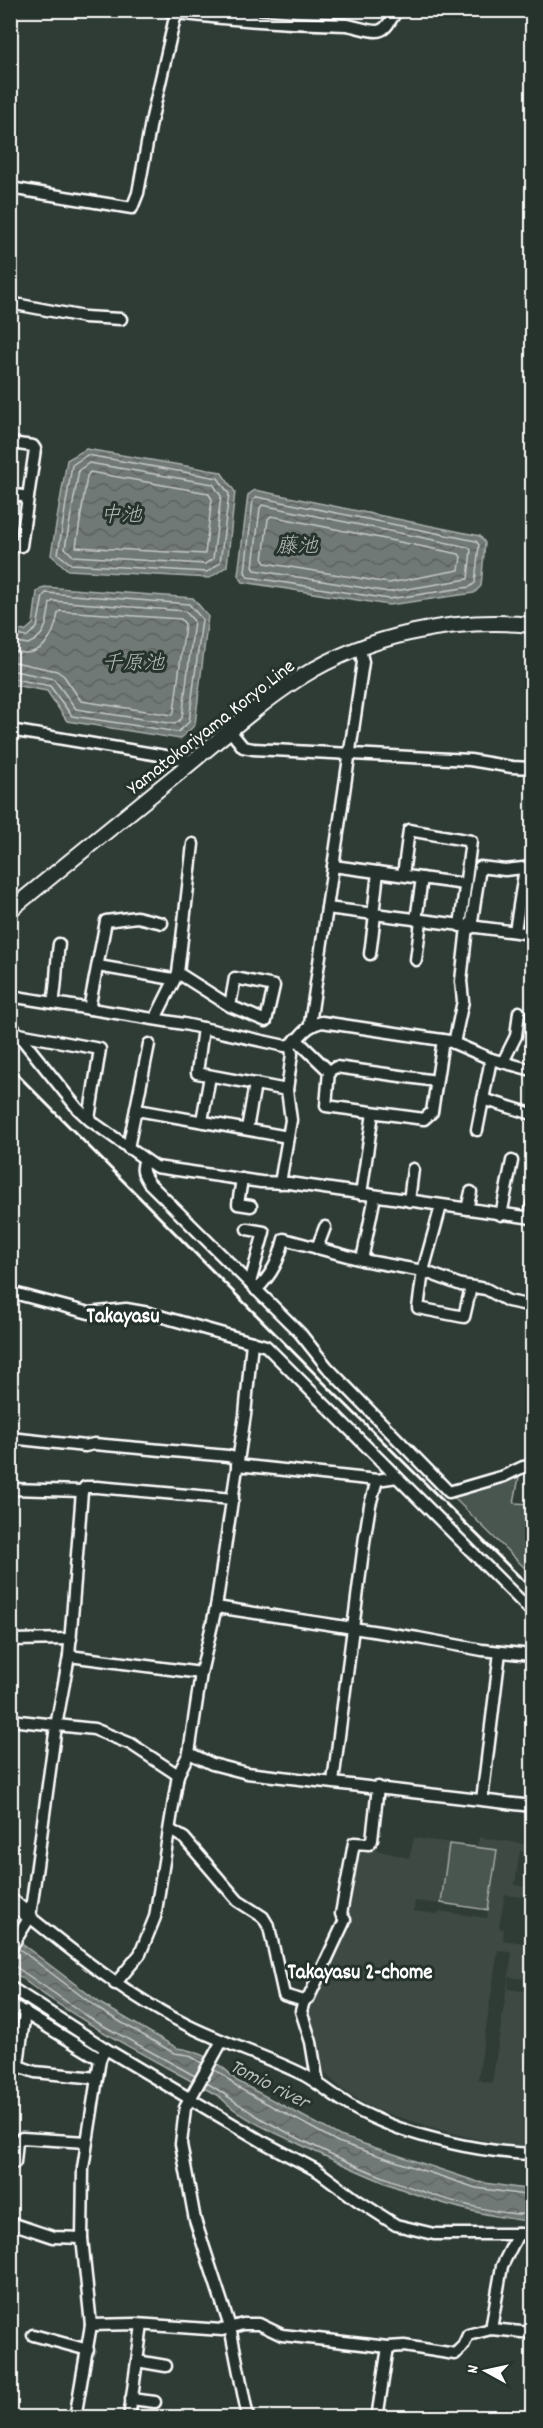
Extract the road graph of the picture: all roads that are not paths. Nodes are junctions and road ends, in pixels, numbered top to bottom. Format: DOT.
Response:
graph roads {
  1 [pos="400,10"];
  2 [pos="173,12"];
  3 [pos="10,188"];
  4 [pos="10,303"];
  5 [pos="121,319"];
  6 [pos="10,443"];
  7 [pos="10,494"];
  8 [pos="28,497"];
  9 [pos="10,544"];
  10 [pos="532,625"];
  11 [pos="360,649"];
  12 [pos="10,730"];
  13 [pos="231,732"];
  14 [pos="349,754"];
  15 [pos="195,761"];
  16 [pos="532,768"];
  17 [pos="193,844"];
  18 [pos="333,866"];
  19 [pos="529,867"];
  20 [pos="378,872"];
  21 [pos="403,875"];
  22 [pos="422,878"];
  23 [pos="465,884"];
  24 [pos="327,908"];
  25 [pos="10,910"];
  26 [pos="374,915"];
  27 [pos="419,921"];
  28 [pos="162,922"];
  29 [pos="466,927"];
  30 [pos="516,931"];
  31 [pos="532,934"];
  32 [pos="59,944"];
  33 [pos="370,954"];
  34 [pos="416,960"];
  35 [pos="98,966"];
  36 [pos="175,976"];
  37 [pos="10,996"];
  38 [pos="53,1003"];
  39 [pos="230,1006"];
  40 [pos="90,1009"];
  41 [pos="519,1012"];
  42 [pos="155,1019"];
  43 [pos="266,1021"];
  44 [pos="10,1024"];
  45 [pos="310,1024"];
  46 [pos="203,1028"];
  47 [pos="19,1034"];
  48 [pos="262,1042"];
  49 [pos="293,1042"];
  50 [pos="448,1042"];
  51 [pos="149,1044"];
  52 [pos="491,1059"];
  53 [pos="503,1062"];
  54 [pos="532,1070"];
  55 [pos="329,1071"];
  56 [pos="210,1076"];
  57 [pos="436,1081"];
  58 [pos="255,1084"];
  59 [pos="287,1090"];
  60 [pos="483,1099"];
  61 [pos="138,1110"];
  62 [pos="373,1113"];
  63 [pos="532,1114"];
  64 [pos="88,1119"];
  65 [pos="202,1121"];
  66 [pos="247,1129"];
  67 [pos="477,1130"];
  68 [pos="288,1137"];
  69 [pos="128,1149"];
  70 [pos="145,1160"];
  71 [pos="512,1161"];
  72 [pos="413,1169"];
  73 [pos="242,1179"];
  74 [pos="280,1182"];
  75 [pos="471,1192"];
  76 [pos="362,1194"];
  77 [pos="375,1196"];
  78 [pos="409,1201"];
  79 [pos="532,1205"];
  80 [pos="250,1206"];
  81 [pos="441,1206"];
  82 [pos="467,1209"];
  83 [pos="501,1215"];
  84 [pos="531,1218"];
  85 [pos="325,1227"];
  86 [pos="247,1229"];
  87 [pos="317,1248"];
  88 [pos="362,1260"];
  89 [pos="423,1271"];
  90 [pos="253,1287"];
  91 [pos="471,1287"];
  92 [pos="10,1292"];
  93 [pos="532,1306"];
  94 [pos="252,1342"];
  95 [pos="10,1438"];
  96 [pos="238,1462"];
  97 [pos="532,1466"];
  98 [pos="397,1477"];
  99 [pos="377,1480"];
  100 [pos="10,1489"];
  101 [pos="82,1491"];
  102 [pos="232,1499"];
  103 [pos="216,1607"];
  104 [pos="532,1612"];
  105 [pos="352,1627"];
  106 [pos="71,1639"];
  107 [pos="10,1640"];
  108 [pos="500,1652"];
  109 [pos="532,1655"];
  110 [pos="69,1656"];
  111 [pos="201,1673"];
  112 [pos="10,1720"];
  113 [pos="56,1726"];
  114 [pos="189,1754"];
  115 [pos="178,1775"];
  116 [pos="333,1782"];
  117 [pos="378,1787"];
  118 [pos="482,1800"];
  119 [pos="532,1806"];
  120 [pos="170,1830"];
  121 [pos="10,1900"];
  122 [pos="30,1917"];
  123 [pos="10,1949"];
  124 [pos="115,1984"];
  125 [pos="10,1987"];
  126 [pos="304,2001"];
  127 [pos="10,2004"];
  128 [pos="24,2012"];
  129 [pos="221,2044"];
  130 [pos="103,2054"];
  131 [pos="14,2063"];
  132 [pos="97,2078"];
  133 [pos="318,2084"];
  134 [pos="190,2096"];
  135 [pos="86,2142"];
  136 [pos="532,2154"];
  137 [pos="10,2164"];
  138 [pos="10,2226"];
  139 [pos="518,2234"];
  140 [pos="532,2234"];
  141 [pos="82,2238"];
  142 [pos="91,2325"];
  143 [pos="142,2325"];
  144 [pos="230,2327"];
  145 [pos="491,2329"];
  146 [pos="532,2333"];
  147 [pos="33,2335"];
  148 [pos="388,2347"];
  149 [pos="88,2350"];
  150 [pos="137,2361"];
  151 [pos="166,2366"];
  152 [pos="131,2398"];
  153 [pos="154,2402"];
  154 [pos="75,2418"];
  155 [pos="129,2418"];
  156 [pos="248,2418"];
  157 [pos="377,2418"];
  1 -- 2 [label="street"];
  2 -- 3 [label="street"];
  4 -- 5 [label="street"];
  6 -- 8 [label="street"];
  7 -- 8 [label="street"];
  8 -- 9 [label="street"];
  10 -- 11 [label="main road, Yamatokoriyama Koryo Line"];
  11 -- 13 [label="main road, Yamatokoriyama Koryo Line"];
  11 -- 14 [label="street"];
  12 -- 15 [label="street"];
  13 -- 14 [label="street"];
  13 -- 15 [label="main road, Yamatokoriyama Koryo Line"];
  14 -- 16 [label="street"];
  14 -- 18 [label="street"];
  15 -- 25 [label="main road, Yamatokoriyama Koryo Line"];
  17 -- 36 [label="street"];
  18 -- 20 [label="street"];
  18 -- 24 [label="street"];
  19 -- 29 [label="street"];
  19 -- 30 [label="street"];
  20 -- 21 [label="street"];
  20 -- 26 [label="street"];
  21 -- 22 [label="street"];
  21 -- 23 [label="street"];
  22 -- 23 [label="street"];
  22 -- 27 [label="street"];
  23 -- 29 [label="street"];
  24 -- 26 [label="street"];
  24 -- 45 [label="street"];
  26 -- 27 [label="street"];
  26 -- 33 [label="street"];
  27 -- 29 [label="street"];
  27 -- 34 [label="street"];
  28 -- 35 [label="street"];
  29 -- 30 [label="street"];
  29 -- 50 [label="street"];
  30 -- 31 [label="street"];
  32 -- 38 [label="street"];
  35 -- 36 [label="street"];
  35 -- 40 [label="street"];
  36 -- 39 [label="street"];
  36 -- 42 [label="street"];
  37 -- 38 [label="street"];
  38 -- 40 [label="street"];
  39 -- 43 [label="street"];
  39 -- 43 [label="street"];
  40 -- 42 [label="street"];
  41 -- 53 [label="street"];
  42 -- 46 [label="street"];
  43 -- 48 [label="street"];
  44 -- 47 [label="street"];
  45 -- 49 [label="street"];
  45 -- 50 [label="street"];
  46 -- 48 [label="street"];
  46 -- 56 [label="street"];
  47 -- 64 [label="street"];
  47 -- 64 [label="street"];
  48 -- 49 [label="street"];
  49 -- 55 [label="street"];
  49 -- 59 [label="street"];
  50 -- 52 [label="street"];
  50 -- 57 [label="street"];
  51 -- 61 [label="street"];
  52 -- 53 [label="street"];
  52 -- 60 [label="street"];
  53 -- 54 [label="street"];
  55 -- 57 [label="street"];
  55 -- 62 [label="street"];
  56 -- 58 [label="street"];
  56 -- 65 [label="street"];
  57 -- 62 [label="street"];
  58 -- 59 [label="street"];
  58 -- 66 [label="street"];
  59 -- 68 [label="street"];
  60 -- 63 [label="street"];
  60 -- 67 [label="street"];
  61 -- 65 [label="street"];
  61 -- 69 [label="street"];
  62 -- 76 [label="street"];
  64 -- 69 [label="street"];
  65 -- 66 [label="street"];
  66 -- 68 [label="street"];
  68 -- 74 [label="street"];
  69 -- 70 [label="street"];
  70 -- 73 [label="street"];
  70 -- 90 [label="street"];
  71 -- 83 [label="street"];
  72 -- 78 [label="street"];
  73 -- 74 [label="street"];
  73 -- 80 [label="street"];
  74 -- 76 [label="street"];
  75 -- 82 [label="street"];
  76 -- 77 [label="street"];
  77 -- 78 [label="street"];
  77 -- 88 [label="street"];
  78 -- 81 [label="street"];
  79 -- 84 [label="street"];
  81 -- 82 [label="street"];
  81 -- 89 [label="street"];
  82 -- 83 [label="street"];
  83 -- 84 [label="street"];
  85 -- 87 [label="street"];
  86 -- 90 [label="street"];
  87 -- 88 [label="street"];
  87 -- 90 [label="street"];
  88 -- 89 [label="street"];
  89 -- 91 [label="street"];
  89 -- 91 [label="street"];
  90 -- 97 [label="street"];
  91 -- 93 [label="street"];
  92 -- 94 [label="street"];
  94 -- 96 [label="street"];
  94 -- 98 [label="street"];
  95 -- 96 [label="street"];
  96 -- 99 [label="street"];
  96 -- 102 [label="street"];
  98 -- 99 [label="street"];
  98 -- 104 [label="street"];
  99 -- 105 [label="street"];
  100 -- 101 [label="street"];
  101 -- 102 [label="street"];
  101 -- 106 [label="street"];
  102 -- 103 [label="street"];
  103 -- 105 [label="street"];
  103 -- 111 [label="street"];
  105 -- 108 [label="street"];
  105 -- 116 [label="street"];
  106 -- 107 [label="street"];
  106 -- 110 [label="street"];
  108 -- 109 [label="street"];
  108 -- 118 [label="street"];
  110 -- 111 [label="street"];
  110 -- 113 [label="street"];
  111 -- 114 [label="street"];
  112 -- 113 [label="street"];
  113 -- 115 [label="street"];
  113 -- 122 [label="street"];
  114 -- 115 [label="street"];
  114 -- 116 [label="street"];
  115 -- 120 [label="street"];
  116 -- 117 [label="street"];
  117 -- 118 [label="street"];
  117 -- 126 [label="street"];
  118 -- 119 [label="street"];
  120 -- 124 [label="street"];
  120 -- 126 [label="street"];
  121 -- 122 [label="main road"];
  122 -- 123 [label="street"];
  122 -- 124 [label="street"];
  124 -- 129 [label="street"];
  125 -- 130 [label="street"];
  126 -- 133 [label="street"];
  127 -- 128 [label="street"];
  128 -- 130 [label="street"];
  128 -- 131 [label="street"];
  129 -- 133 [label="street"];
  129 -- 134 [label="street"];
  130 -- 132 [label="street"];
  130 -- 134 [label="street"];
  131 -- 132 [label="street"];
  132 -- 135 [label="street"];
  133 -- 136 [label="street"];
  134 -- 139 [label="street"];
  134 -- 144 [label="street"];
  135 -- 137 [label="street"];
  135 -- 141 [label="street"];
  138 -- 141 [label="street"];
  139 -- 140 [label="street"];
  139 -- 145 [label="street"];
  141 -- 142 [label="street"];
  142 -- 143 [label="street"];
  142 -- 149 [label="street"];
  143 -- 144 [label="street"];
  143 -- 150 [label="street"];
  144 -- 148 [label="street"];
  144 -- 156 [label="street"];
  145 -- 146 [label="street"];
  145 -- 148 [label="street"];
  147 -- 149 [label="street"];
  148 -- 157 [label="street"];
  149 -- 154 [label="street"];
  150 -- 151 [label="street"];
  150 -- 152 [label="street"];
  152 -- 153 [label="street"];
  152 -- 155 [label="street"];
}
